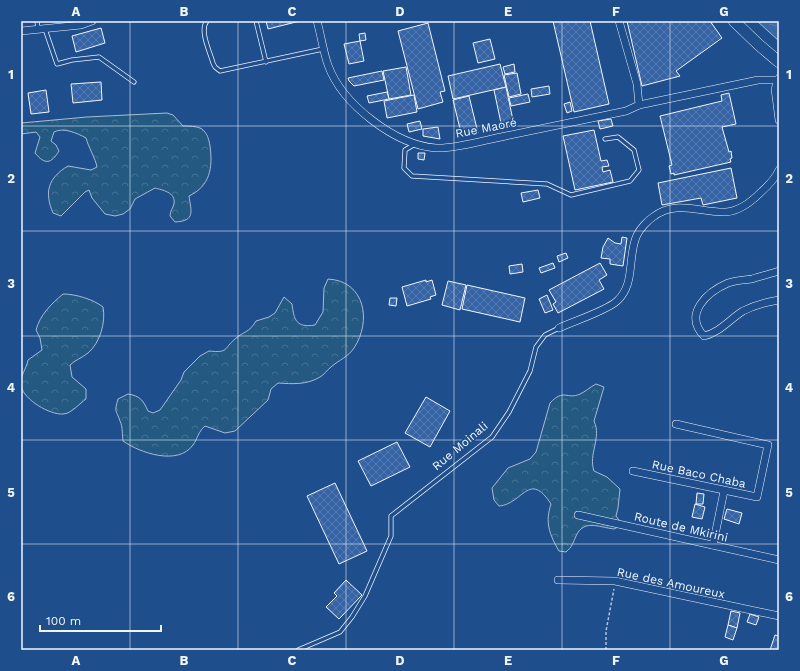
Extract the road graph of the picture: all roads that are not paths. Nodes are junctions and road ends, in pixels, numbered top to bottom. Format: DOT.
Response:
graph roads {
  1 [pos="37,21"];
  2 [pos="92,21"];
  3 [pos="208,21"];
  4 [pos="256,21"];
  5 [pos="317,21"];
  6 [pos="619,21"];
  7 [pos="734,21"];
  8 [pos="741,25"];
  9 [pos="41,30"];
  10 [pos="21,31"];
  11 [pos="324,49"];
  12 [pos="266,62"];
  13 [pos="779,62"];
  14 [pos="778,79"];
  15 [pos="134,82"];
  16 [pos="639,105"];
  17 [pos="779,120"];
  18 [pos="605,139"];
  19 [pos="415,144"];
  20 [pos="779,170"];
  21 [pos="779,271"];
  22 [pos="779,300"];
  23 [pos="559,328"];
  24 [pos="676,424"];
  25 [pos="632,471"];
  26 [pos="724,490"];
  27 [pos="578,515"];
  28 [pos="713,545"];
  29 [pos="779,560"];
  30 [pos="558,580"];
  31 [pos="779,616"];
  32 [pos="298,650"];
  1 -- 9 [label="lane"];
  2 -- 9 [label="street"];
  3 -- 12 [label="lane"];
  4 -- 12 [label="lane"];
  5 -- 11 [label="street, Rue Maoré"];
  6 -- 16 [label="street"];
  7 -- 8 [label="main road"];
  8 -- 13 [label="main road"];
  9 -- 10 [label="street"];
  9 -- 15 [label="lane"];
  11 -- 12 [label="lane"];
  11 -- 19 [label="street, Rue Maoré"];
  14 -- 16 [label="street, Rue Maoré"];
  14 -- 17 [label="street"];
  16 -- 19 [label="street, Rue Maoré"];
  18 -- 19 [label="lane"];
  20 -- 23 [label="street, Rue Moinali"];
  21 -- 22 [label="street"];
  23 -- 32 [label="lane, Rue Moinali"];
  24 -- 26 [label="street, Rue Baco Chaba"];
  25 -- 26 [label="street, Rue Baco Chaba"];
  26 -- 28 [label="street"];
  27 -- 28 [label="street, Route de Mkirini"];
  28 -- 29 [label="street, Route de Mkirini"];
  30 -- 31 [label="street, Rue des Amoureux"];
}
